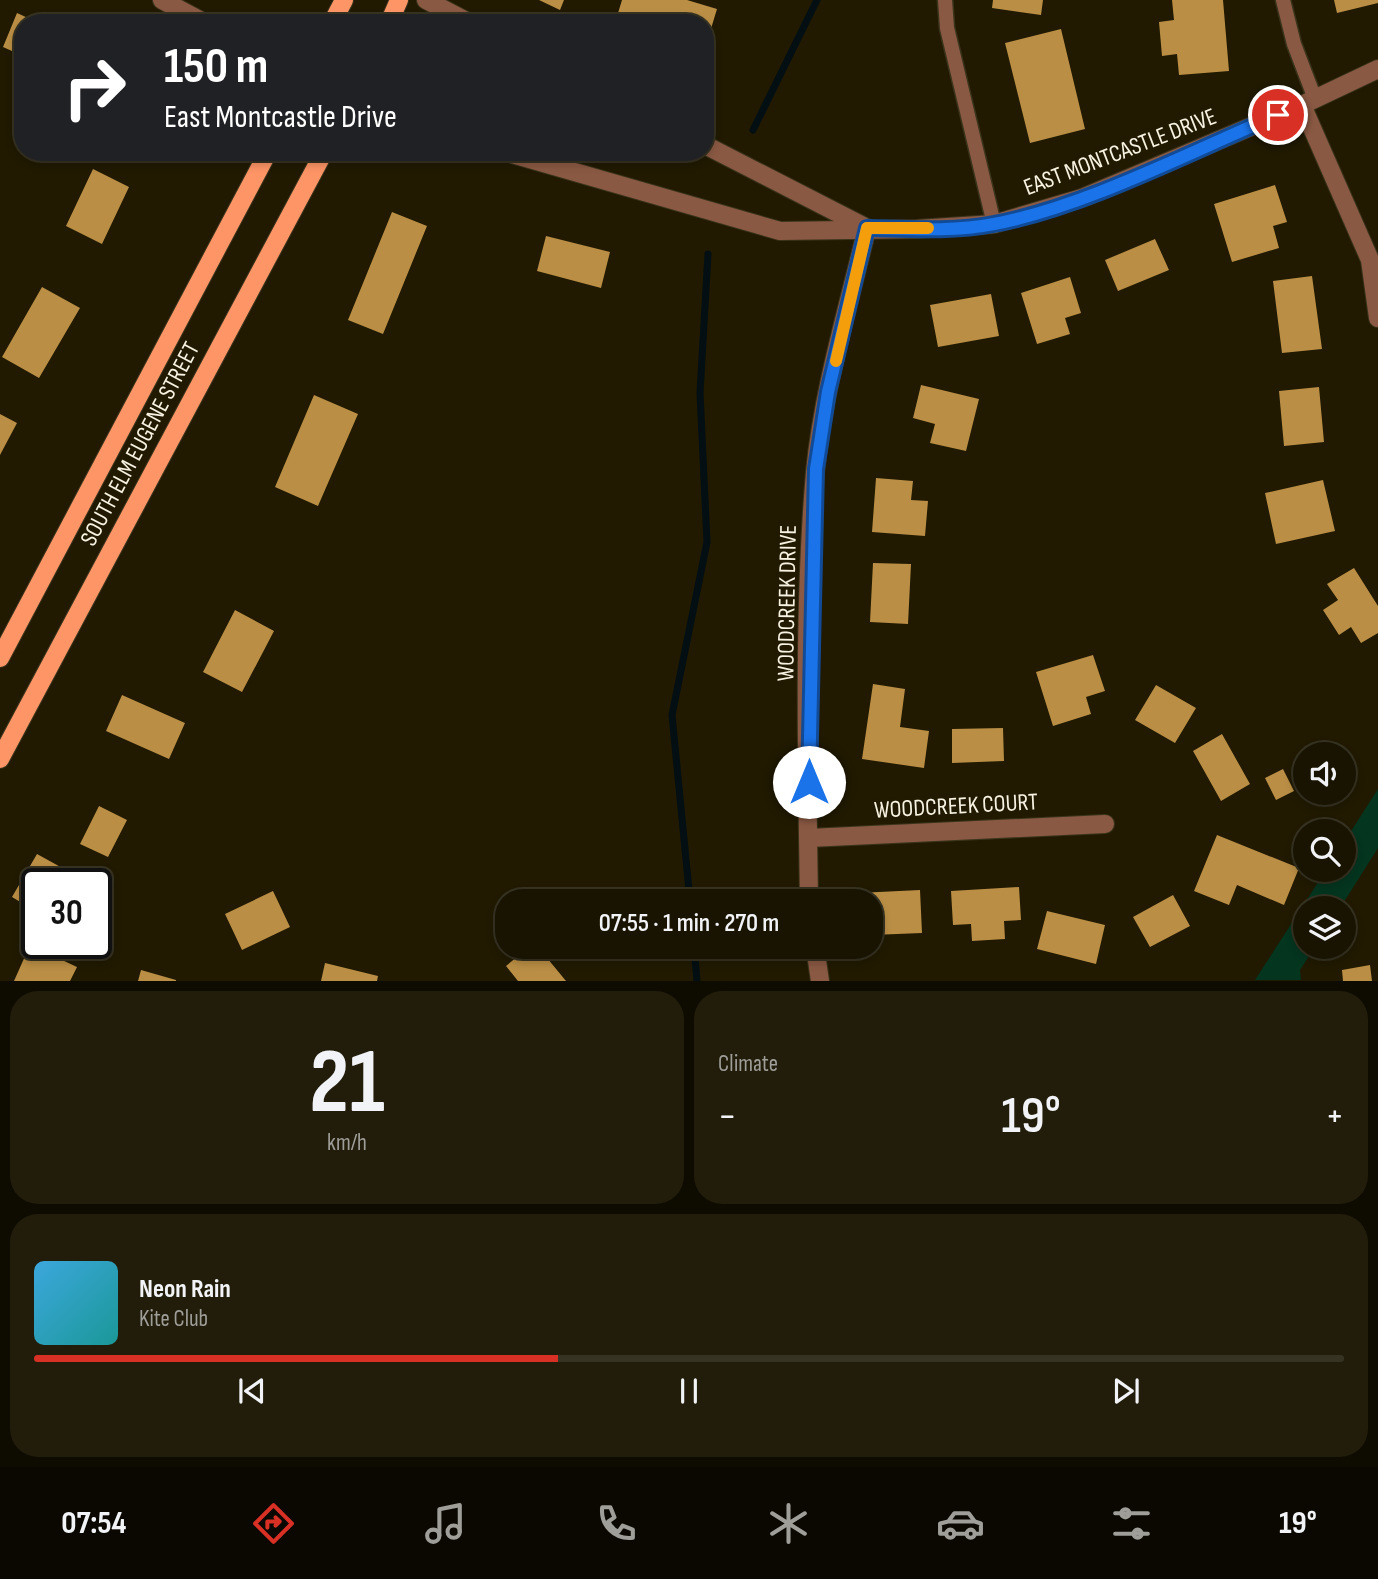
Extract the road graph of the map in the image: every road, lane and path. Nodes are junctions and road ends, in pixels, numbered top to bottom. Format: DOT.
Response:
graph roads {
  1 [pos="162,0"];
  2 [pos="426,0"];
  3 [pos="944,0"];
  4 [pos="1283,0"];
  5 [pos="188,14"];
  6 [pos="453,14"];
  7 [pos="1378,69"];
  8 [pos="1309,102"];
  9 [pos="714,150"];
  10 [pos="263,161"];
  11 [pos="319,161"];
  12 [pos="536,161"];
  13 [pos="994,224"];
  14 [pos="867,228"];
  15 [pos="1378,318"];
  16 [pos="0,659"];
  17 [pos="0,759"];
  18 [pos="1105,824"];
  19 [pos="809,838"];
  20 [pos="808,889"];
  21 [pos="817,959"];
  22 [pos="820,981"];
  1 -- 5 [label="street"];
  2 -- 6 [label="street"];
  3 -- 13 [label="lane"];
  4 -- 8 [label="lane"];
  7 -- 8 [label="street, EAST MONTCASTLE DRIVE"];
  8 -- 13 [label="street, EAST MONTCASTLE DRIVE"];
  8 -- 15 [label="street"];
  9 -- 14 [label="street, EAST MONTCASTLE DRIVE"];
  10 -- 16 [label="main road, SOUTH ELM EUGENE STREET"];
  11 -- 17 [label="main road, SOUTH ELM EUGENE STREET"];
  12 -- 14 [label="street, EAST MONTCASTLE DRIVE"];
  13 -- 14 [label="street, EAST MONTCASTLE DRIVE"];
  14 -- 19 [label="street, WOODCREEK DRIVE"];
  18 -- 19 [label="street, WOODCREEK COURT"];
  19 -- 20 [label="street, WOODCREEK DRIVE"];
  21 -- 22 [label="street"];
}
